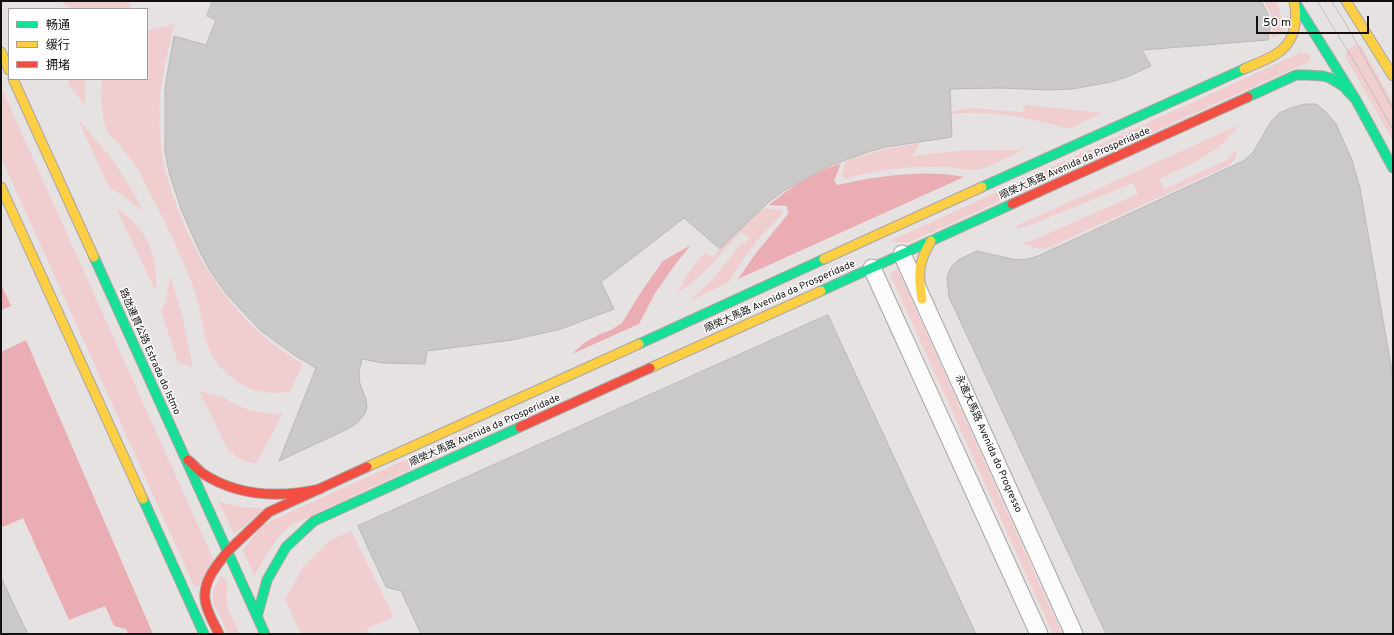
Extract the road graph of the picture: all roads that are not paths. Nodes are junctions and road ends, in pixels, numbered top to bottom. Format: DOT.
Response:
graph roads {
  1 [pos="1294,1"];
  2 [pos="1346,1"];
  3 [pos="1,52"];
  4 [pos="8,68"];
  5 [pos="1393,76"];
  6 [pos="13,80"];
  7 [pos="1356,100"];
  8 [pos="1393,168"];
  9 [pos="1,186"];
  10 [pos="931,241"];
  11 [pos="894,252"];
  12 [pos="872,268"];
  13 [pos="795,282"];
  14 [pos="766,286"];
  15 [pos="922,299"];
  16 [pos="184,456"];
  17 [pos="320,489"];
  18 [pos="228,551"];
  19 [pos="257,617"];
  20 [pos="204,634"];
  21 [pos="219,634"];
  22 [pos="258,634"];
  23 [pos="265,634"];
  24 [pos="1038,634"];
  25 [pos="1074,634"];
  1 -- 7 [label="street"];
  1 -- 14 [label="street, 順榮大馬路 Avenida da Prosperidade"];
  2 -- 5 [label="street"];
  3 -- 4 [label="street"];
  6 -- 16 [label="street, 路氹連貫公路 Estrada do Istmo"];
  7 -- 8 [label="street"];
  7 -- 10 [label="street, 順榮大馬路 Avenida da Prosperidade"];
  9 -- 20 [label="street"];
  10 -- 11 [label="street, 順榮大馬路 Avenida da Prosperidade"];
  10 -- 15 [label="street"];
  11 -- 12 [label="street, 順榮大馬路 Avenida da Prosperidade"];
  11 -- 15 [label="street, 永進大馬路 Avenida do Progresso"];
  12 -- 19 [label="street, 順榮大馬路 Avenida da Prosperidade"];
  12 -- 24 [label="street"];
  13 -- 14 [label="street"];
  14 -- 17 [label="street, 順榮大馬路 Avenida da Prosperidade"];
  15 -- 25 [label="street, 永進大馬路 Avenida do Progresso"];
  16 -- 17 [label="street"];
  16 -- 18 [label="street, 路氹連貫公路 Estrada do Istmo"];
  17 -- 18 [label="street, 順榮大馬路 Avenida da Prosperidade"];
  18 -- 19 [label="street, 路氹連貫公路 Estrada do Istmo"];
  18 -- 21 [label="street, 順榮大馬路 Avenida da Prosperidade"];
  19 -- 22 [label="street"];
  19 -- 23 [label="street, 路氹連貫公路 Estrada do Istmo"];
}
